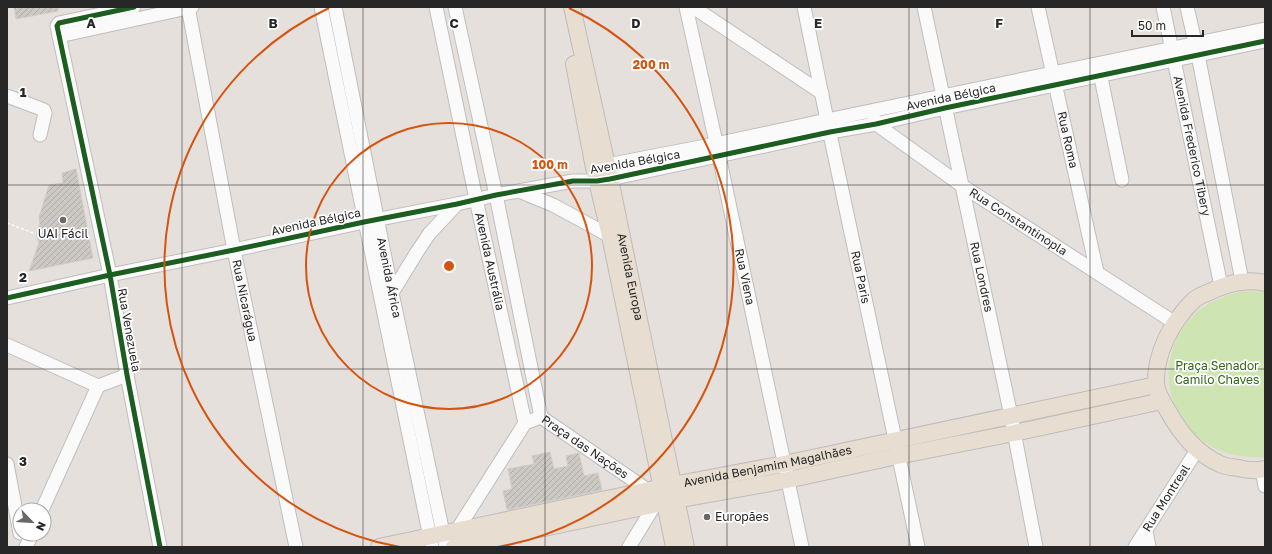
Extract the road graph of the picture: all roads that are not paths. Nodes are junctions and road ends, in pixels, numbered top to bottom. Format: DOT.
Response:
graph roads {
  1 [pos="134,7"];
  2 [pos="189,7"];
  3 [pos="321,7"];
  4 [pos="335,7"];
  5 [pos="436,7"];
  6 [pos="455,7"];
  7 [pos="563,7"];
  8 [pos="572,7"];
  9 [pos="686,7"];
  10 [pos="692,7"];
  11 [pos="804,7"];
  12 [pos="924,7"];
  13 [pos="1038,7"];
  14 [pos="1163,7"];
  15 [pos="1187,7"];
  16 [pos="158,11"];
  17 [pos="1265,29"];
  18 [pos="59,30"];
  19 [pos="1265,41"];
  20 [pos="1196,49"];
  21 [pos="1173,54"];
  22 [pos="1099,70"];
  23 [pos="1054,79"];
  24 [pos="822,92"];
  25 [pos="7,96"];
  26 [pos="944,102"];
  27 [pos="872,111"];
  28 [pos="876,124"];
  29 [pos="828,126"];
  30 [pos="40,135"];
  31 [pos="718,150"];
  32 [pos="602,173"];
  33 [pos="1122,180"];
  34 [pos="961,185"];
  35 [pos="519,191"];
  36 [pos="496,194"];
  37 [pos="476,199"];
  38 [pos="457,204"];
  39 [pos="378,219"];
  40 [pos="364,222"];
  41 [pos="610,236"];
  42 [pos="624,247"];
  43 [pos="234,250"];
  44 [pos="1097,272"];
  45 [pos="110,275"];
  46 [pos="1242,281"];
  47 [pos="1265,283"];
  48 [pos="1221,286"];
  49 [pos="392,293"];
  50 [pos="7,298"];
  51 [pos="383,309"];
  52 [pos="1175,323"];
  53 [pos="7,345"];
  54 [pos="127,375"];
  55 [pos="411,380"];
  56 [pos="398,383"];
  57 [pos="1156,385"];
  58 [pos="98,386"];
  59 [pos="1162,401"];
  60 [pos="1011,416"];
  61 [pos="541,417"];
  62 [pos="525,422"];
  63 [pos="1014,433"];
  64 [pos="894,440"];
  65 [pos="1198,450"];
  66 [pos="898,456"];
  67 [pos="784,464"];
  68 [pos="7,466"];
  69 [pos="1263,469"];
  70 [pos="787,480"];
  71 [pos="1265,486"];
  72 [pos="663,496"];
  73 [pos="14,502"];
  74 [pos="46,502"];
  75 [pos="584,504"];
  76 [pos="586,520"];
  77 [pos="1146,531"];
  78 [pos="448,542"];
  79 [pos="160,547"];
  80 [pos="296,547"];
  81 [pos="379,547"];
  82 [pos="629,547"];
  83 [pos="674,547"];
  84 [pos="686,547"];
  85 [pos="802,547"];
  86 [pos="918,547"];
  87 [pos="1036,547"];
  88 [pos="1136,547"];
  89 [pos="1150,547"];
  1 -- 18 [label="street"];
  2 -- 16 [label="street"];
  2 -- 43 [label="street, Rua Nicarágua"];
  3 -- 40 [label="street, Avenida África"];
  4 -- 39 [label="street, Avenida África"];
  5 -- 37 [label="street, Avenida Austrália"];
  6 -- 36 [label="street, Avenida Austrália"];
  7 -- 32 [label="main road, Avenida Europa"];
  8 -- 32 [label="main road, Avenida Europa"];
  9 -- 31 [label="street, Rua Viena"];
  10 -- 24 [label="street"];
  11 -- 24 [label="street, Rua Paris"];
  12 -- 26 [label="street, Rua Londres"];
  13 -- 23 [label="street, Rua Roma"];
  14 -- 21 [label="street, Avenida Frederico Tibery"];
  15 -- 20 [label="street, Avenida Frederico Tibery"];
  16 -- 18 [label="street"];
  17 -- 20 [label="street, Avenida Bélgica"];
  18 -- 45 [label="street, Rua Venezuela"];
  19 -- 20 [label="street, Avenida Bélgica"];
  20 -- 21 [label="street, Avenida Bélgica"];
  20 -- 46 [label="street, Avenida Frederico Tibery"];
  21 -- 22 [label="street, Avenida Bélgica"];
  21 -- 48 [label="street, Avenida Frederico Tibery"];
  22 -- 23 [label="street, Avenida Bélgica"];
  22 -- 33 [label="street"];
  23 -- 26 [label="street, Avenida Bélgica"];
  23 -- 44 [label="street, Rua Roma"];
  24 -- 29 [label="street, Rua Paris"];
  25 -- 30 [label="street"];
  26 -- 27 [label="street, Avenida Bélgica"];
  26 -- 28 [label="street, Avenida Bélgica"];
  26 -- 34 [label="street, Rua Londres"];
  27 -- 28 [label="street"];
  27 -- 29 [label="street, Avenida Bélgica"];
  28 -- 29 [label="street, Avenida Bélgica"];
  28 -- 34 [label="street, Rua Constantinopla"];
  29 -- 31 [label="street, Avenida Bélgica"];
  29 -- 64 [label="street, Rua Paris"];
  31 -- 32 [label="street, Avenida Bélgica"];
  31 -- 67 [label="street, Rua Viena"];
  32 -- 35 [label="street, Avenida Bélgica"];
  32 -- 41 [label="main road, Avenida Europa"];
  32 -- 42 [label="main road, Avenida Europa"];
  34 -- 44 [label="street, Rua Constantinopla"];
  34 -- 60 [label="street, Rua Londres"];
  35 -- 36 [label="street, Avenida Bélgica"];
  35 -- 41 [label="street"];
  36 -- 37 [label="street, Avenida Bélgica"];
  36 -- 61 [label="street, Avenida Austrália"];
  37 -- 38 [label="street, Avenida Bélgica"];
  37 -- 62 [label="street, Avenida Austrália"];
  38 -- 39 [label="street, Avenida Bélgica"];
  38 -- 49 [label="street"];
  39 -- 40 [label="street, Avenida Bélgica"];
  39 -- 49 [label="street, Avenida África"];
  40 -- 43 [label="street, Avenida Bélgica"];
  40 -- 51 [label="street, Avenida África"];
  41 -- 42 [label="street"];
  41 -- 72 [label="main road, Avenida Europa"];
  42 -- 72 [label="main road, Avenida Europa"];
  43 -- 45 [label="street, Avenida Bélgica"];
  43 -- 80 [label="street, Rua Nicarágua"];
  44 -- 52 [label="street, Rua Constantinopla"];
  45 -- 50 [label="street, Avenida Bélgica"];
  45 -- 54 [label="street, Rua Venezuela"];
  46 -- 47 [label="main road"];
  46 -- 48 [label="main road"];
  48 -- 52 [label="main road"];
  49 -- 51 [label="street"];
  49 -- 55 [label="street, Avenida África"];
  51 -- 56 [label="street, Avenida África"];
  52 -- 57 [label="main road"];
  53 -- 58 [label="street"];
  54 -- 58 [label="street"];
  54 -- 79 [label="street, Rua Venezuela"];
  55 -- 56 [label="street"];
  55 -- 78 [label="street, Avenida África"];
  56 -- 78 [label="street, Avenida África"];
  57 -- 59 [label="main road"];
  57 -- 60 [label="main road, Avenida Benjamim Magalhães"];
  58 -- 74 [label="street"];
  59 -- 63 [label="main road, Avenida Benjamim Magalhães"];
  59 -- 65 [label="main road"];
  60 -- 63 [label="street, Rua Londres"];
  60 -- 64 [label="main road, Avenida Benjamim Magalhães"];
  61 -- 62 [label="street, Praça das Nações"];
  61 -- 72 [label="street, Praça das Nações"];
  62 -- 78 [label="street, Praça das Nações"];
  63 -- 66 [label="main road, Avenida Benjamim Magalhães"];
  63 -- 87 [label="street, Rua Londres"];
  64 -- 66 [label="street, Rua Paris"];
  64 -- 67 [label="main road, Avenida Benjamim Magalhães"];
  65 -- 69 [label="main road"];
  65 -- 77 [label="street, Rua Montreal"];
  66 -- 70 [label="main road, Avenida Benjamim Magalhães"];
  66 -- 86 [label="street, Rua Paris"];
  67 -- 70 [label="street, Rua Viena"];
  67 -- 72 [label="main road, Avenida Benjamim Magalhães"];
  68 -- 73 [label="street"];
  69 -- 71 [label="street"];
  70 -- 72 [label="main road, Avenida Benjamim Magalhães"];
  70 -- 85 [label="street, Rua Viena"];
  72 -- 75 [label="main road, Avenida Benjamim Magalhães"];
  72 -- 76 [label="main road, Avenida Benjamim Magalhães"];
  72 -- 82 [label="street"];
  72 -- 83 [label="main road, Avenida Europa"];
  72 -- 84 [label="main road, Avenida Europa"];
  75 -- 76 [label="main road"];
  75 -- 78 [label="main road, Avenida Benjamim Magalhães"];
  76 -- 78 [label="main road, Avenida Benjamim Magalhães"];
  77 -- 88 [label="street, Rua Montreal"];
  77 -- 89 [label="street"];
  78 -- 81 [label="main road, Avenida Benjamim Magalhães"];
}
